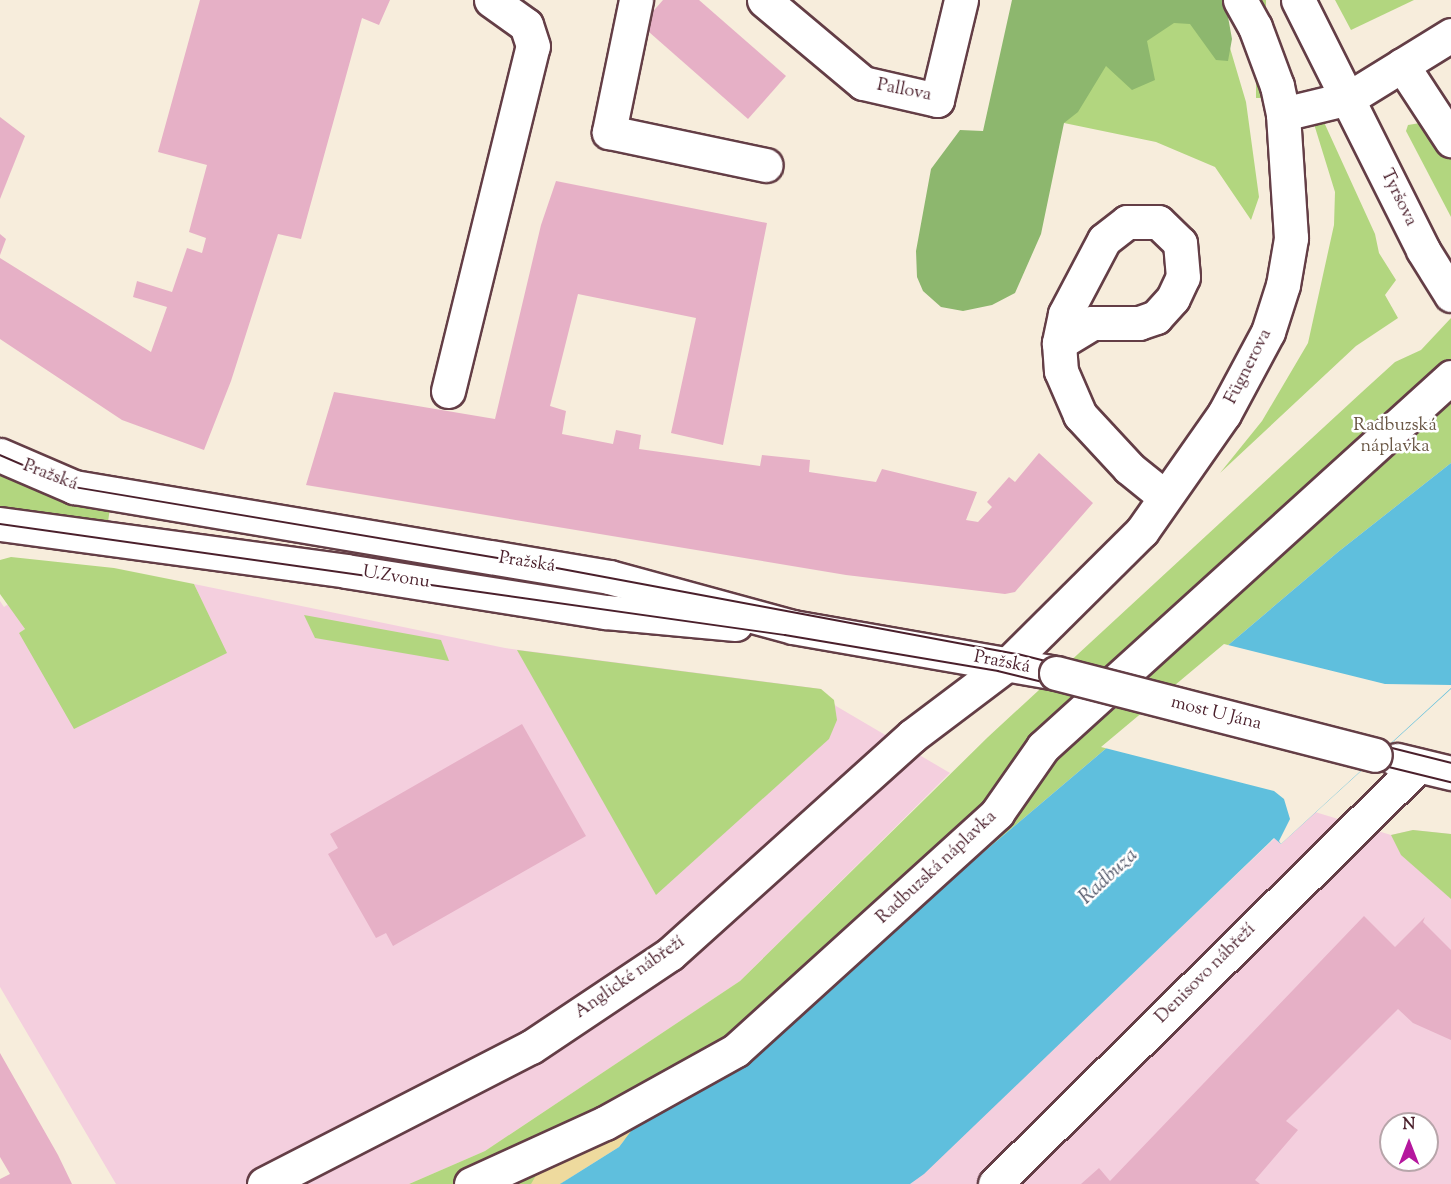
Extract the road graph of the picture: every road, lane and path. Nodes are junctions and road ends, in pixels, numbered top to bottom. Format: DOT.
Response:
graph roads {
  1 [pos="491,0"];
  2 [pos="636,0"];
  3 [pos="764,0"];
  4 [pos="961,0"];
  5 [pos="1240,0"];
  6 [pos="1298,0"];
  7 [pos="1451,35"];
  8 [pos="1402,65"];
  9 [pos="1349,98"];
  10 [pos="1283,114"];
  11 [pos="1451,140"];
  12 [pos="766,165"];
  13 [pos="1451,295"];
  14 [pos="1059,343"];
  15 [pos="1451,377"];
  16 [pos="448,391"];
  17 [pos="0,455"];
  18 [pos="1165,497"];
  19 [pos="0,524"];
  20 [pos="793,627"];
  21 [pos="1009,663"];
  22 [pos="1056,673"];
  23 [pos="1418,766"];
  24 [pos="1451,773"];
  25 [pos="264,1184"];
  26 [pos="471,1184"];
  27 [pos="995,1184"];
  1 -- 16 [label="street"];
  2 -- 12 [label="street"];
  3 -- 4 [label="street, Pallova"];
  5 -- 10 [label="street, Fügnerova"];
  6 -- 9 [label="street, Tyršova"];
  7 -- 8 [label="street"];
  8 -- 9 [label="street"];
  8 -- 11 [label="street"];
  9 -- 10 [label="street"];
  9 -- 13 [label="street, Tyršova"];
  10 -- 18 [label="street, Fügnerova"];
  14 -- 18 [label="street"];
  15 -- 26 [label="street, Radbuzská náplavka"];
  17 -- 20 [label="street, Pražská"];
  18 -- 21 [label="street, Fügnerova"];
  19 -- 20 [label="street, U Zvonu"];
  20 -- 21 [label="street, Pražská"];
  21 -- 22 [label="street, Pražská"];
  21 -- 25 [label="street, Anglické nábřeží"];
  22 -- 23 [label="street, most U Jána, bridge"];
  23 -- 24 [label="street, most U Jána"];
  23 -- 27 [label="street, Denisovo nábřeží"];
}
